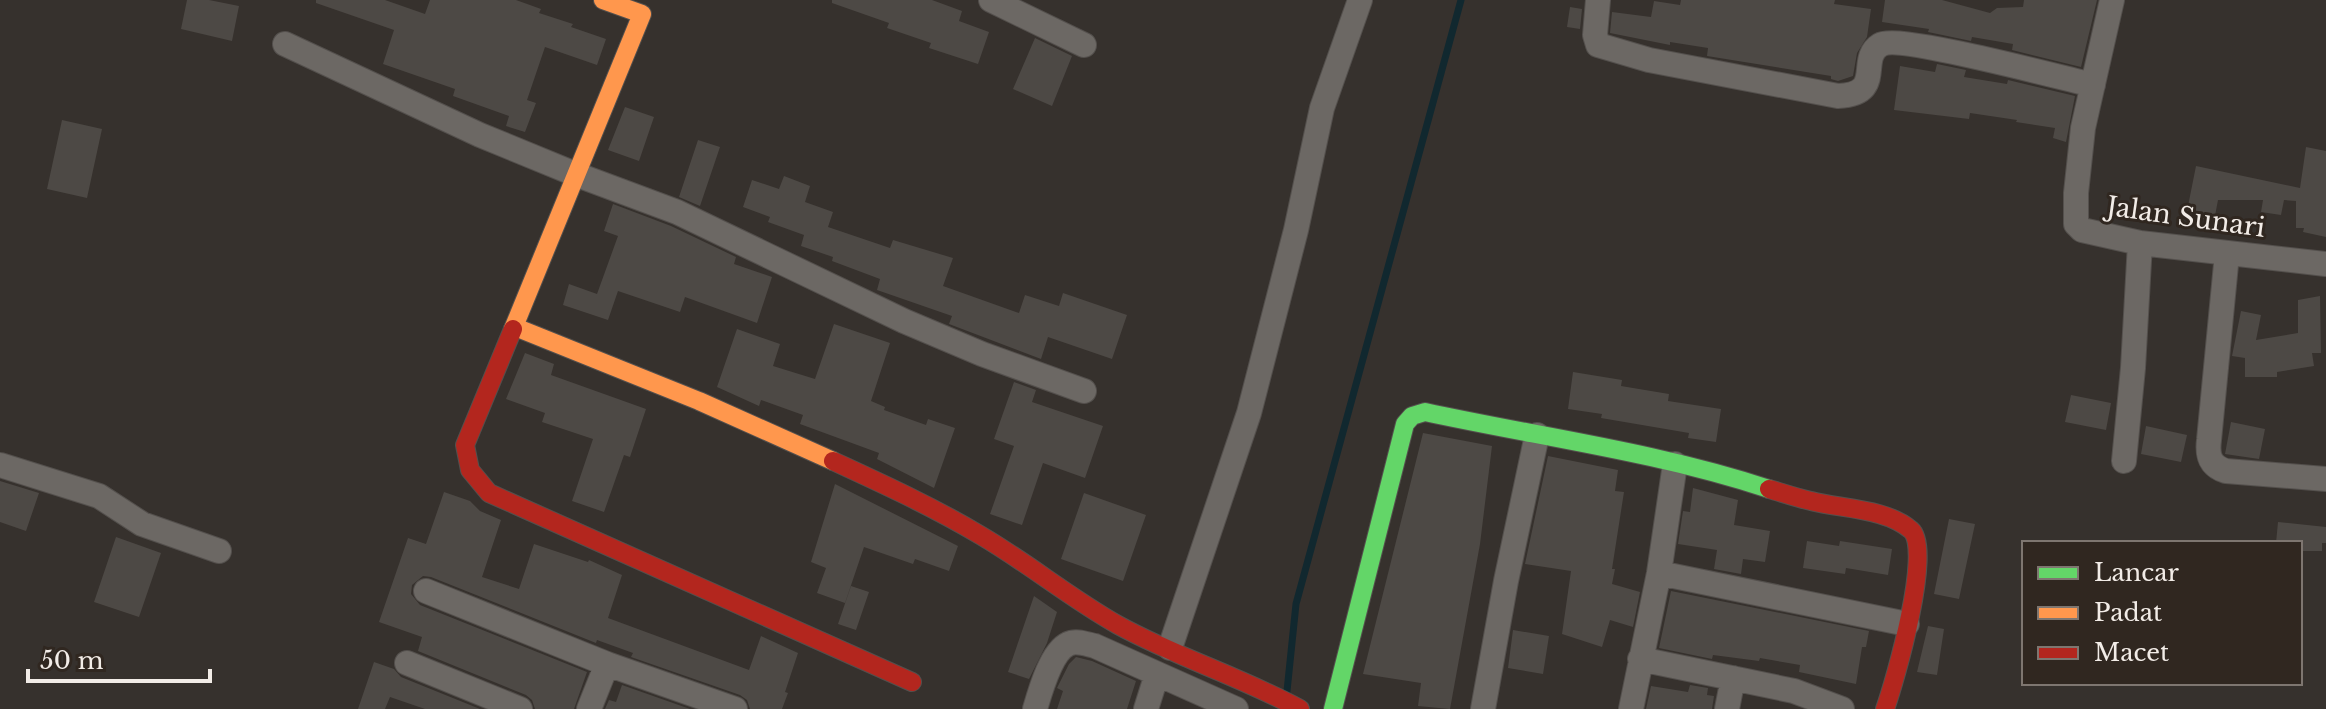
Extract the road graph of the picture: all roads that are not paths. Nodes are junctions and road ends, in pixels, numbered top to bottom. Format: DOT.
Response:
graph roads {
  1 [pos="603,0"];
  2 [pos="991,0"];
  3 [pos="1360,0"];
  4 [pos="1598,0"];
  5 [pos="2112,0"];
  6 [pos="285,44"];
  7 [pos="1084,45"];
  8 [pos="2093,85"];
  9 [pos="575,174"];
  10 [pos="2140,243"];
  11 [pos="2227,254"];
  12 [pos="2326,264"];
  13 [pos="515,327"];
  14 [pos="1084,391"];
  15 [pos="1537,435"];
  16 [pos="2124,461"];
  17 [pos="1675,464"];
  18 [pos="0,465"];
  19 [pos="2326,479"];
  20 [pos="219,551"];
  21 [pos="1659,573"];
  22 [pos="426,591"];
  23 [pos="1907,624"];
  24 [pos="1170,648"];
  25 [pos="1640,659"];
  26 [pos="407,663"];
  27 [pos="607,664"];
  28 [pos="1157,674"];
  29 [pos="1733,678"];
  30 [pos="912,682"];
  31 [pos="520,709"];
  32 [pos="589,709"];
  33 [pos="735,709"];
  34 [pos="1035,709"];
  35 [pos="1146,709"];
  36 [pos="1236,709"];
  37 [pos="1300,709"];
  38 [pos="1333,709"];
  39 [pos="1483,709"];
  40 [pos="1631,709"];
  41 [pos="1727,709"];
  42 [pos="1842,709"];
  43 [pos="1885,709"];
  1 -- 9 [label="street"];
  2 -- 7 [label="street"];
  3 -- 24 [label="street"];
  4 -- 8 [label="street"];
  5 -- 8 [label="street, Jalan Sunari"];
  6 -- 9 [label="street"];
  8 -- 10 [label="street, Jalan Sunari"];
  9 -- 13 [label="street"];
  9 -- 14 [label="street"];
  10 -- 11 [label="street, Jalan Sunari"];
  10 -- 16 [label="street"];
  11 -- 12 [label="street, Jalan Sunari"];
  11 -- 19 [label="street"];
  13 -- 24 [label="street"];
  13 -- 30 [label="street"];
  15 -- 17 [label="street"];
  15 -- 38 [label="street"];
  15 -- 39 [label="street"];
  17 -- 21 [label="street"];
  17 -- 23 [label="street"];
  18 -- 20 [label="street"];
  21 -- 23 [label="street"];
  21 -- 25 [label="street"];
  22 -- 27 [label="street"];
  23 -- 43 [label="street"];
  24 -- 37 [label="street"];
  25 -- 29 [label="street"];
  25 -- 40 [label="street"];
  26 -- 31 [label="street"];
  27 -- 32 [label="street"];
  27 -- 33 [label="street"];
  28 -- 34 [label="street"];
  28 -- 35 [label="street"];
  28 -- 36 [label="street"];
  29 -- 41 [label="street"];
  29 -- 42 [label="street"];
}
